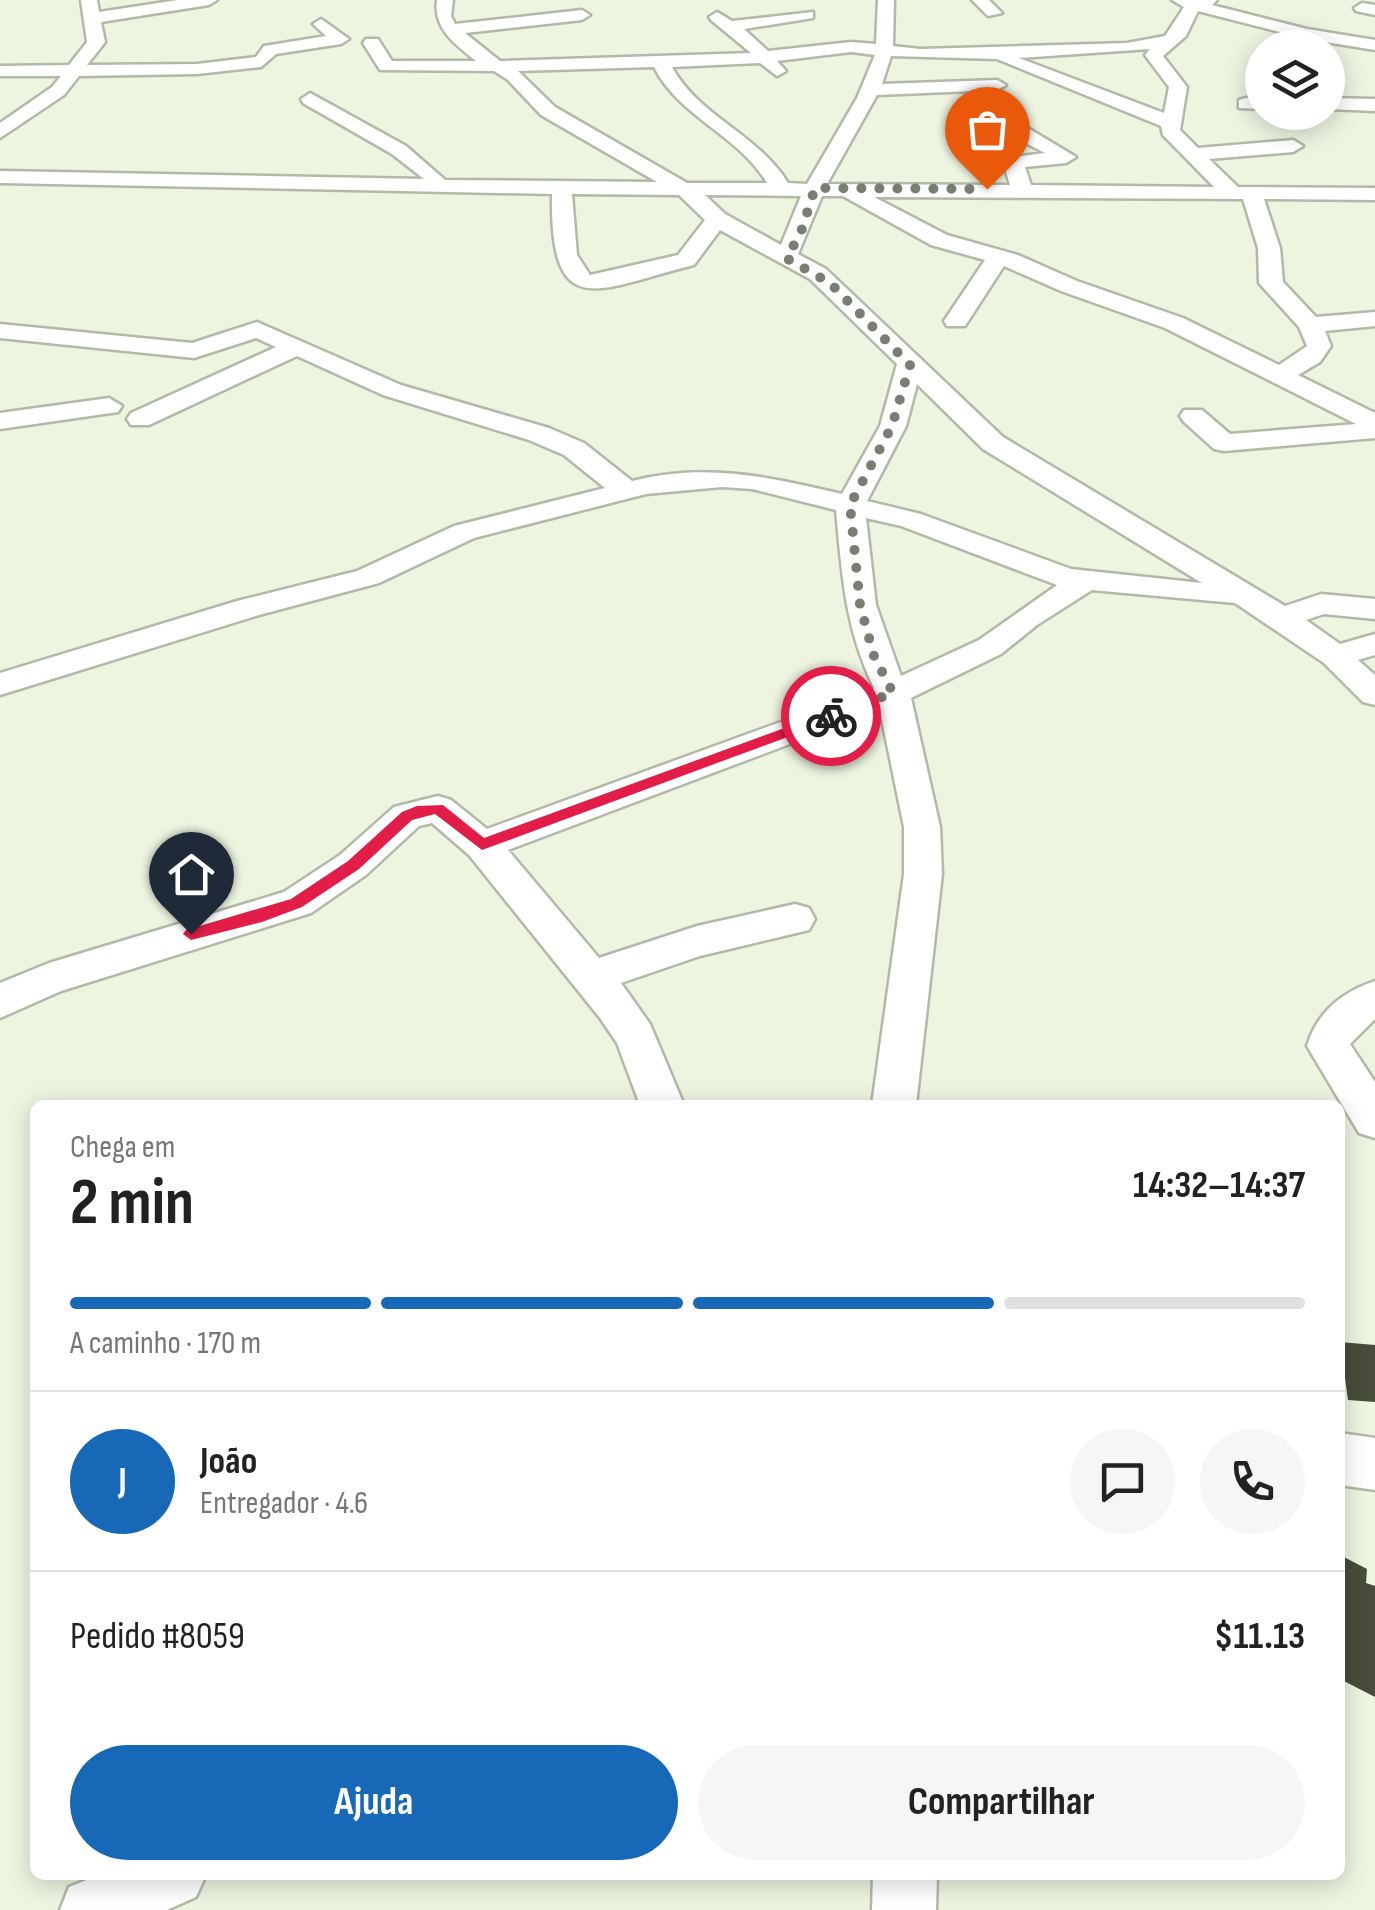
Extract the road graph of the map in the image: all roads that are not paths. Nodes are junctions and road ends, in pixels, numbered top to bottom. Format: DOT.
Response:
graph roads {
  1 [pos="209,0"];
  2 [pos="446,0"];
  3 [pos="566,0"];
  4 [pos="886,0"];
  5 [pos="980,0"];
  6 [pos="1191,1"];
  7 [pos="92,9"];
  8 [pos="994,13"];
  9 [pos="582,14"];
  10 [pos="807,14"];
  11 [pos="321,24"];
  12 [pos="726,24"];
  13 [pos="451,30"];
  14 [pos="704,32"];
  15 [pos="1034,34"];
  16 [pos="522,41"];
  17 [pos="1168,41"];
  18 [pos="372,42"];
  19 [pos="624,43"];
  20 [pos="1375,45"];
  21 [pos="472,49"];
  22 [pos="882,49"];
  23 [pos="64,50"];
  24 [pos="999,53"];
  25 [pos="763,57"];
  26 [pos="581,63"];
  27 [pos="656,63"];
  28 [pos="499,66"];
  29 [pos="46,70"];
  30 [pos="74,70"];
  31 [pos="0,71"];
  32 [pos="785,82"];
  33 [pos="996,85"];
  34 [pos="874,90"];
  35 [pos="310,99"];
  36 [pos="1345,104"];
  37 [pos="1375,104"];
  38 [pos="996,115"];
  39 [pos="1169,122"];
  40 [pos="0,132"];
  41 [pos="1293,146"];
  42 [pos="1196,154"];
  43 [pos="0,176"];
  44 [pos="439,185"];
  45 [pos="562,188"];
  46 [pos="780,188"];
  47 [pos="815,188"];
  48 [pos="844,188"];
  49 [pos="679,189"];
  50 [pos="1022,189"];
  51 [pos="1241,192"];
  52 [pos="1375,194"];
  53 [pos="718,219"];
  54 [pos="998,257"];
  55 [pos="786,258"];
  56 [pos="1375,319"];
  57 [pos="956,321"];
  58 [pos="1310,325"];
  59 [pos="0,331"];
  60 [pos="296,347"];
  61 [pos="910,365"];
  62 [pos="1282,374"];
  63 [pos="109,406"];
  64 [pos="1193,416"];
  65 [pos="140,419"];
  66 [pos="0,421"];
  67 [pos="1375,427"];
  68 [pos="628,492"];
  69 [pos="850,505"];
  70 [pos="1087,580"];
  71 [pos="1244,594"];
  72 [pos="1375,609"];
  73 [pos="1282,618"];
  74 [pos="1375,644"];
  75 [pos="1334,656"];
  76 [pos="0,684"];
  77 [pos="893,693"];
  78 [pos="1375,694"];
  79 [pos="482,845"];
  80 [pos="795,919"];
  81 [pos="592,977"];
  82 [pos="1375,998"];
  83 [pos="0,1001"];
  84 [pos="660,1100"];
  85 [pos="895,1100"];
  86 [pos="1375,1119"];
  87 [pos="1345,1461"];
  88 [pos="1375,1464"];
  89 [pos="905,1880"];
  90 [pos="904,1910"];
  1 -- 7 [label="street"];
  2 -- 13 [label="street"];
  3 -- 9 [label="street"];
  4 -- 22 [label="street"];
  5 -- 8 [label="street"];
  6 -- 17 [label="street"];
  6 -- 20 [label="street"];
  7 -- 30 [label="street"];
  9 -- 13 [label="street"];
  9 -- 26 [label="street"];
  10 -- 12 [label="street"];
  11 -- 30 [label="street"];
  12 -- 14 [label="street"];
  12 -- 25 [label="street"];
  13 -- 21 [label="street"];
  15 -- 24 [label="street"];
  16 -- 21 [label="street"];
  17 -- 24 [label="street"];
  17 -- 39 [label="street"];
  18 -- 28 [label="street"];
  19 -- 27 [label="street"];
  21 -- 28 [label="street"];
  22 -- 24 [label="street"];
  22 -- 25 [label="street"];
  22 -- 34 [label="street"];
  23 -- 29 [label="street"];
  24 -- 39 [label="street"];
  25 -- 27 [label="street"];
  25 -- 32 [label="street"];
  26 -- 27 [label="street"];
  26 -- 28 [label="street"];
  27 -- 46 [label="street"];
  28 -- 49 [label="street"];
  29 -- 30 [label="street"];
  29 -- 31 [label="street"];
  30 -- 40 [label="street"];
  33 -- 34 [label="street"];
  34 -- 47 [label="street"];
  35 -- 44 [label="street"];
  36 -- 37 [label="street"];
  38 -- 50 [label="street"];
  39 -- 42 [label="street"];
  41 -- 42 [label="street"];
  42 -- 51 [label="street"];
  43 -- 44 [label="street"];
  44 -- 45 [label="street"];
  45 -- 49 [label="street"];
  45 -- 53 [label="street"];
  46 -- 47 [label="street"];
  46 -- 49 [label="street"];
  47 -- 48 [label="street"];
  47 -- 55 [label="street"];
  48 -- 50 [label="street"];
  48 -- 54 [label="street"];
  49 -- 53 [label="street"];
  50 -- 51 [label="street"];
  51 -- 52 [label="street"];
  51 -- 58 [label="street"];
  53 -- 55 [label="street"];
  54 -- 57 [label="street"];
  54 -- 62 [label="street"];
  55 -- 61 [label="street"];
  56 -- 58 [label="street"];
  58 -- 62 [label="street"];
  59 -- 60 [label="street"];
  60 -- 65 [label="street"];
  60 -- 68 [label="street"];
  61 -- 69 [label="street"];
  61 -- 71 [label="street"];
  62 -- 67 [label="street"];
  63 -- 66 [label="street"];
  64 -- 67 [label="street"];
  68 -- 69 [label="street"];
  68 -- 76 [label="street"];
  69 -- 70 [label="street"];
  69 -- 77 [label="street"];
  70 -- 71 [label="street"];
  70 -- 77 [label="street"];
  71 -- 73 [label="street"];
  72 -- 73 [label="street"];
  73 -- 75 [label="street"];
  74 -- 75 [label="street"];
  75 -- 78 [label="street"];
  77 -- 79 [label="street"];
  77 -- 85 [label="street"];
  79 -- 81 [label="street"];
  79 -- 83 [label="street"];
  80 -- 81 [label="street"];
  81 -- 84 [label="street"];
  82 -- 86 [label="street"];
  87 -- 88 [label="street"];
  89 -- 90 [label="street"];
}
